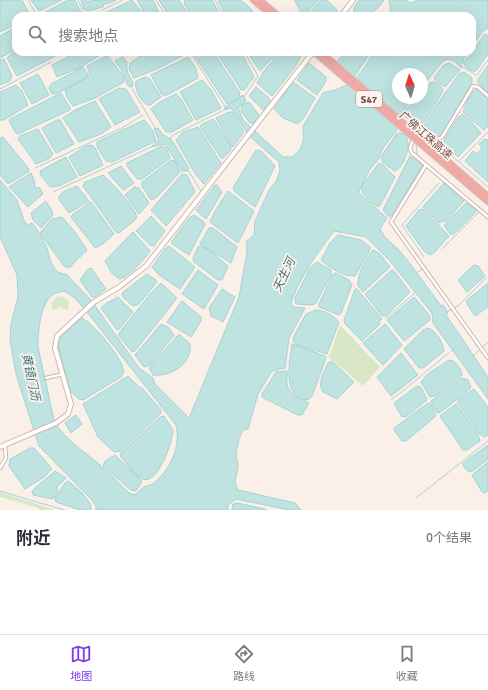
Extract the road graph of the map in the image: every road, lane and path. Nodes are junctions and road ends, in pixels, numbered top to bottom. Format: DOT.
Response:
graph roads {
  1 [pos="253,0"];
  2 [pos="260,0"];
  3 [pos="353,0"];
  4 [pos="267,12"];
  5 [pos="274,12"];
  6 [pos="344,12"];
  7 [pos="310,56"];
  8 [pos="318,56"];
  9 [pos="326,56"];
  10 [pos="488,96"];
  11 [pos="426,145"];
  12 [pos="426,165"];
  13 [pos="488,196"];
  14 [pos="488,202"];
  15 [pos="488,217"];
  16 [pos="488,358"];
  17 [pos="62,374"];
  18 [pos="46,378"];
  19 [pos="2,447"];
  20 [pos="0,468"];
  1 -- 4 [label="highway"];
  2 -- 5 [label="highway"];
  3 -- 6 [label="street"];
  7 -- 17 [label="street"];
  8 -- 11 [label="highway, 广佛江珠高速 / S47, bridge"];
  9 -- 11 [label="highway, 广佛江珠高速 / S47, bridge"];
  10 -- 12 [label="street"];
  11 -- 13 [label="highway, 广佛江珠高速 / S47"];
  11 -- 14 [label="highway, 广佛江珠高速 / S47"];
  12 -- 15 [label="street"];
  12 -- 16 [label="street"];
  17 -- 18 [label="street"];
  17 -- 19 [label="street"];
  19 -- 20 [label="street"];
}
